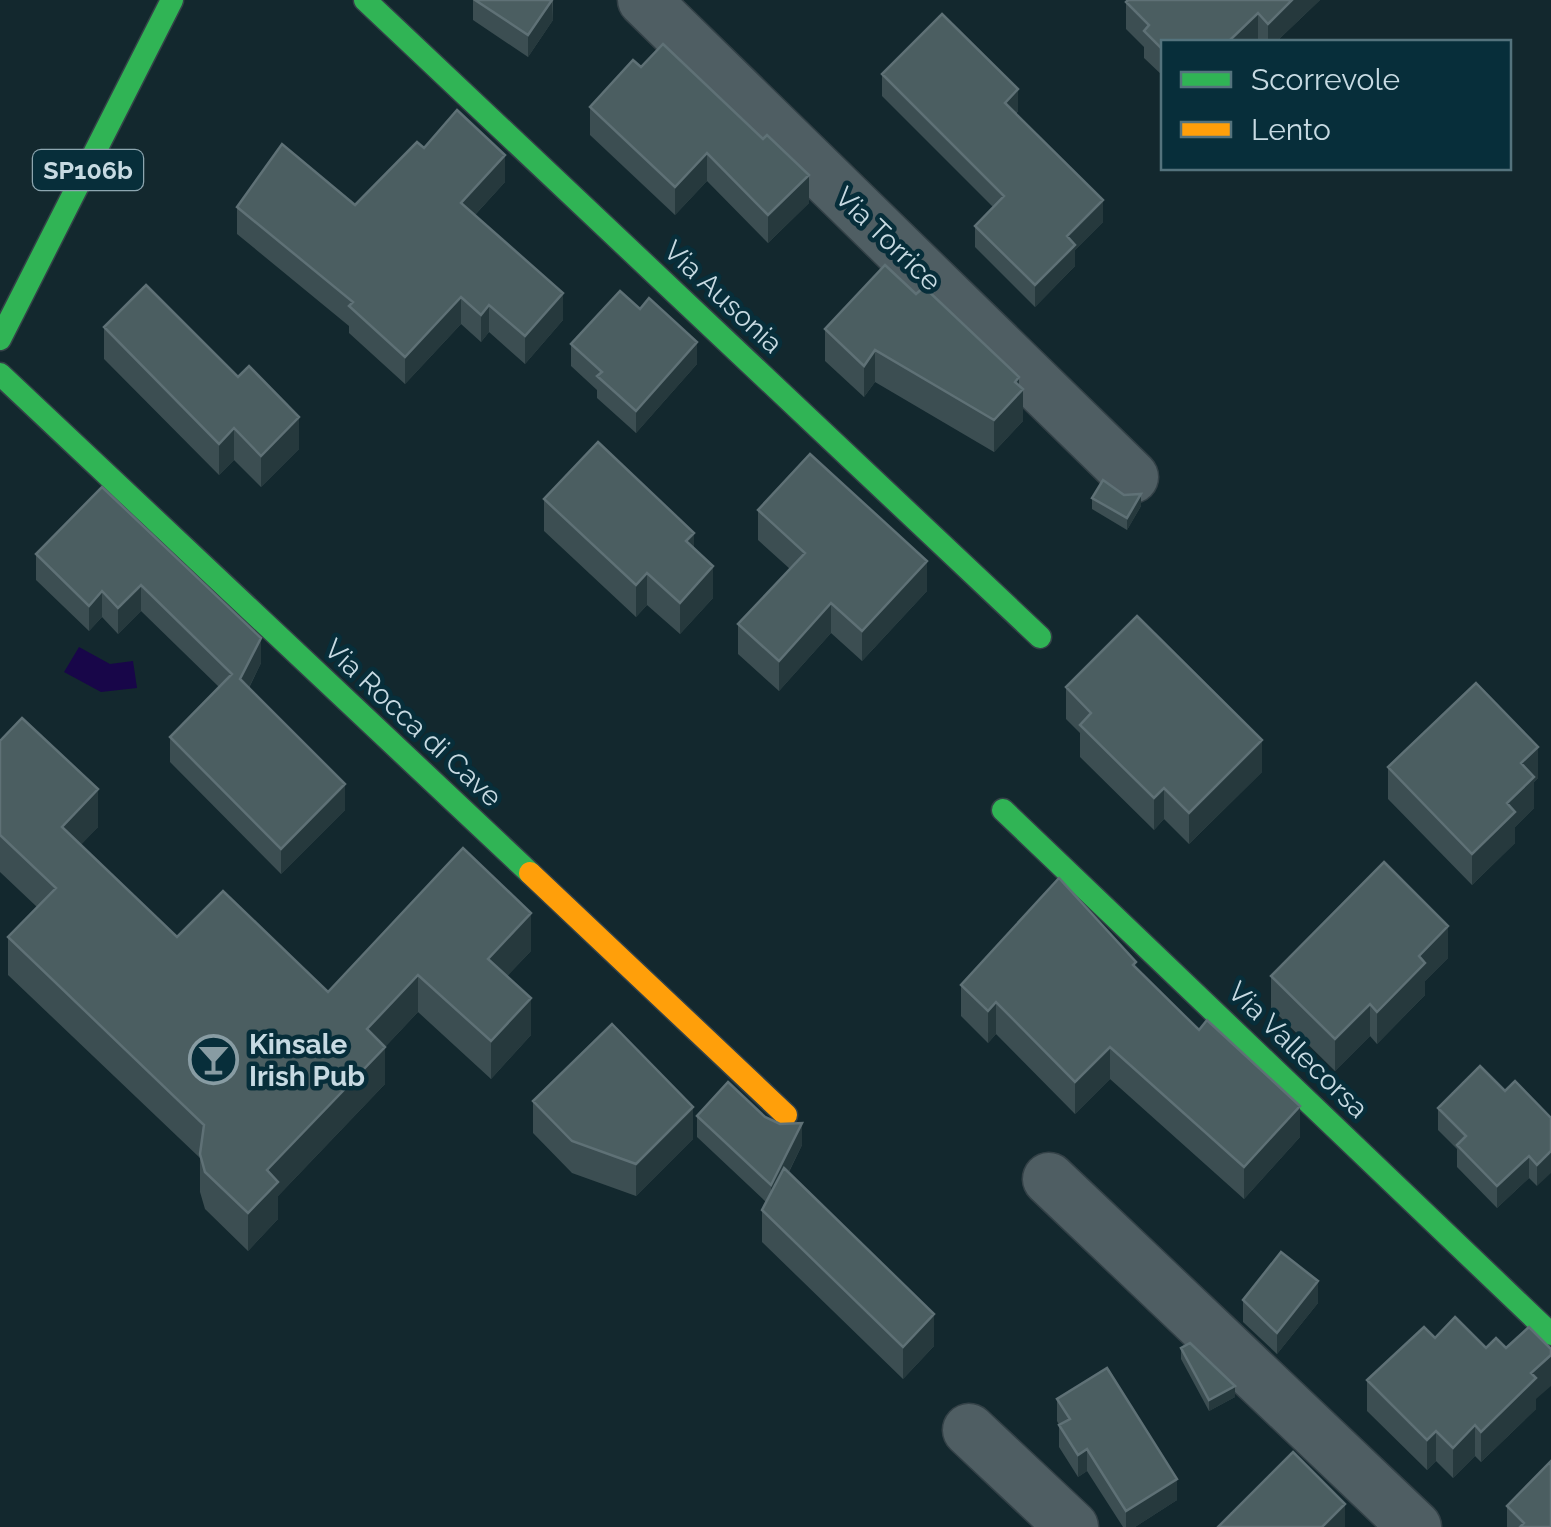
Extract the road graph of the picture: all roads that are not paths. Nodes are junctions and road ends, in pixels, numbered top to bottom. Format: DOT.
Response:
graph roads {
  1 [pos="172,0"];
  2 [pos="365,0"];
  3 [pos="644,0"];
  4 [pos="0,339"];
  5 [pos="0,374"];
  6 [pos="1132,477"];
  7 [pos="1040,637"];
  8 [pos="1003,810"];
  9 [pos="786,1115"];
  10 [pos="1049,1180"];
  11 [pos="1551,1334"];
  12 [pos="969,1430"];
  13 [pos="1072,1527"];
  14 [pos="1416,1527"];
  1 -- 4 [label="street, SP106b"];
  2 -- 7 [label="street, Via Ausonia"];
  3 -- 6 [label="street, Via Torrice"];
  5 -- 9 [label="street, Via Rocca di Cave"];
  8 -- 11 [label="street, Via Vallecorsa"];
  10 -- 14 [label="street"];
  12 -- 13 [label="street"];
}
